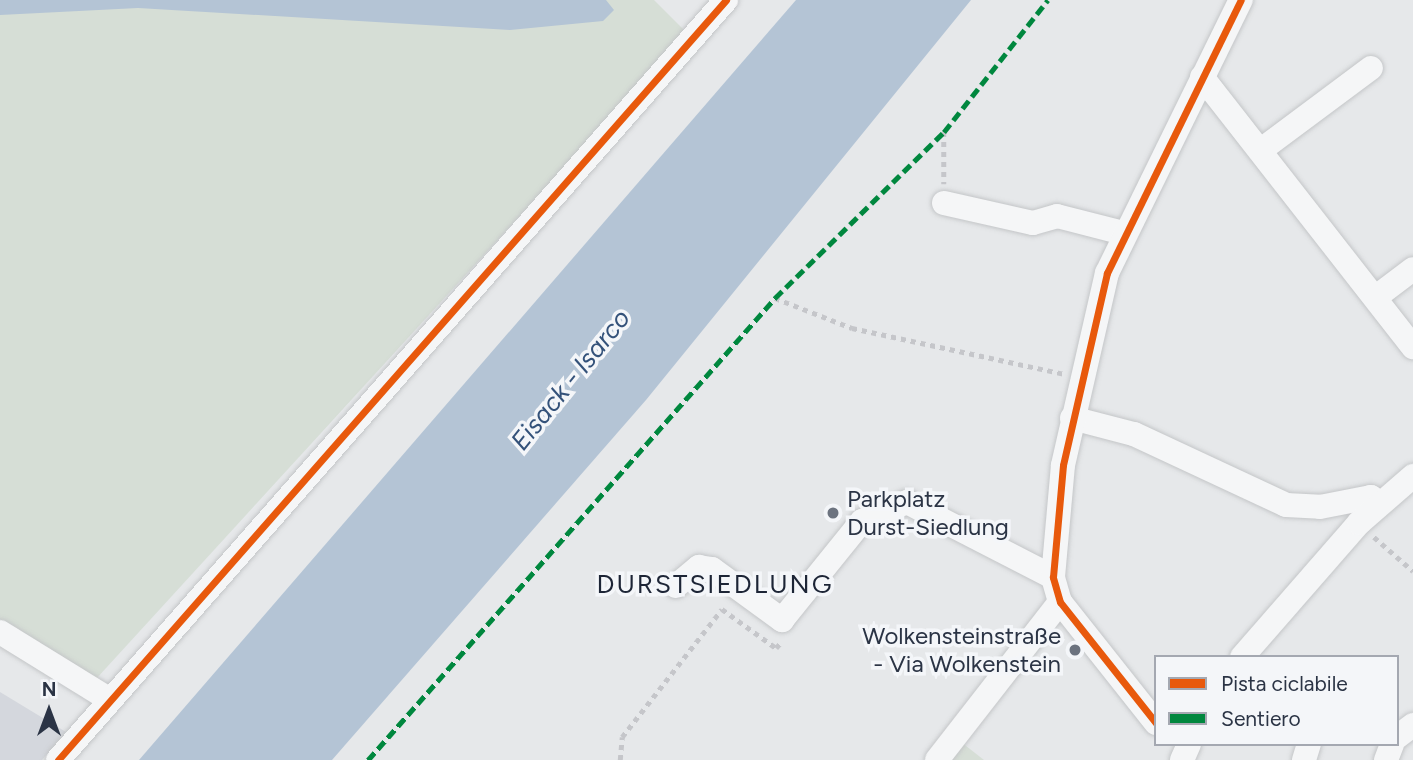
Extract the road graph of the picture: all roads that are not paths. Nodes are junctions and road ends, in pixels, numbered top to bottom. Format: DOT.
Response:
graph roads {
  1 [pos="726,0"];
  2 [pos="1241,0"];
  3 [pos="1371,68"];
  4 [pos="1202,76"];
  5 [pos="1261,150"];
  6 [pos="944,203"];
  7 [pos="1123,233"];
  8 [pos="1413,269"];
  9 [pos="1376,297"];
  10 [pos="1413,347"];
  11 [pos="1072,418"];
  12 [pos="1413,476"];
  13 [pos="1379,503"];
  14 [pos="1053,577"];
  15 [pos="676,586"];
  16 [pos="1060,602"];
  17 [pos="0,632"];
  18 [pos="1244,655"];
  19 [pos="107,698"];
  20 [pos="1154,720"];
  21 [pos="1413,724"];
  22 [pos="1399,735"];
  23 [pos="58,760"];
  24 [pos="937,760"];
  1 -- 19 [label="street"];
  2 -- 4 [label="street"];
  3 -- 5 [label="street"];
  4 -- 5 [label="street"];
  4 -- 7 [label="street"];
  5 -- 9 [label="street"];
  6 -- 7 [label="street"];
  7 -- 11 [label="street"];
  8 -- 9 [label="street"];
  9 -- 10 [label="street"];
  11 -- 13 [label="street"];
  11 -- 14 [label="street"];
  12 -- 13 [label="street"];
  13 -- 18 [label="street"];
  14 -- 15 [label="street"];
  14 -- 16 [label="street"];
  16 -- 20 [label="street"];
  16 -- 24 [label="street"];
  17 -- 19 [label="street"];
  19 -- 23 [label="street"];
  21 -- 22 [label="street"];
}
